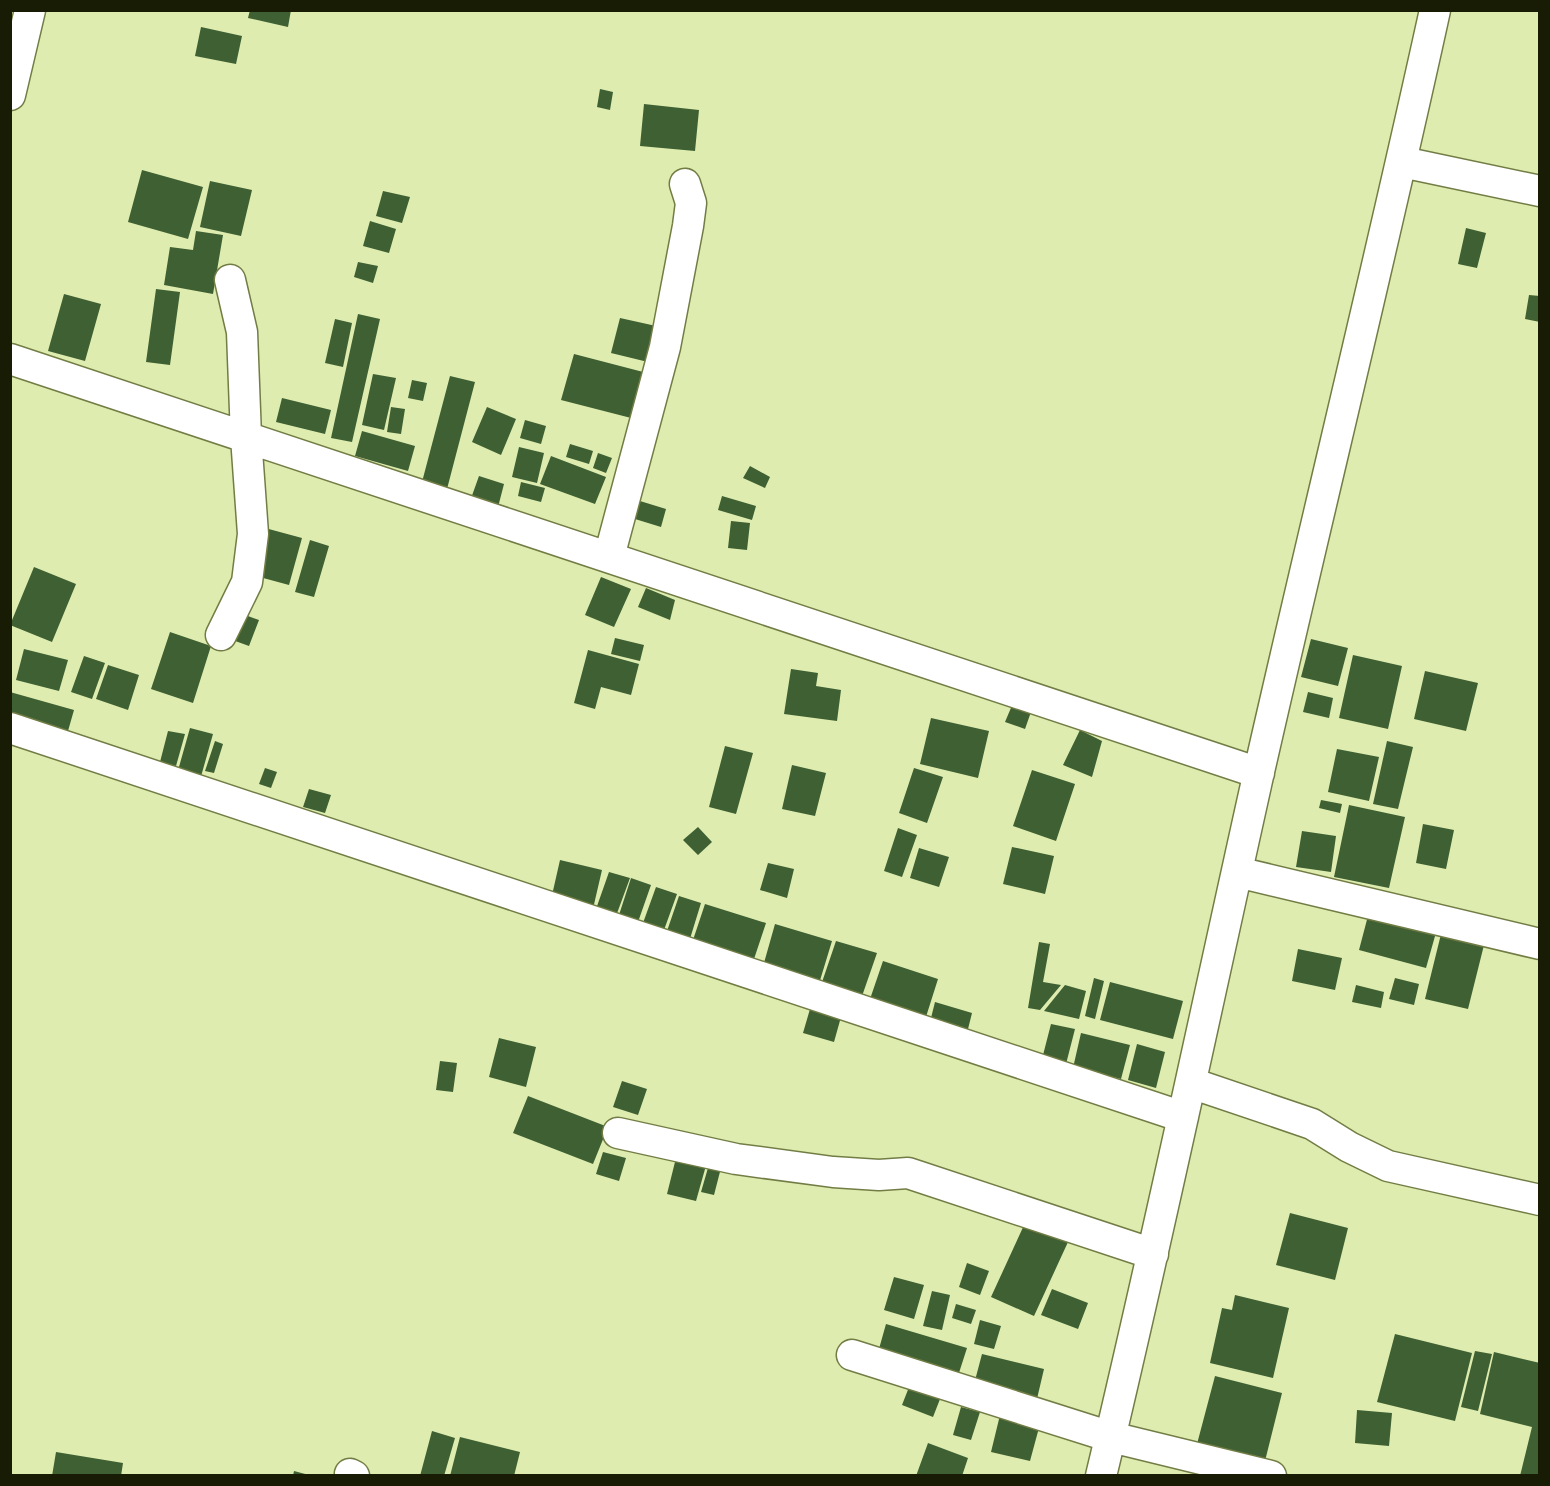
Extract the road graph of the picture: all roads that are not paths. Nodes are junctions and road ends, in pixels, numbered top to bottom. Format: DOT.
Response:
graph roads {
  1 [pos="30,10"];
  2 [pos="1435,10"];
  3 [pos="10,95"];
  4 [pos="1402,162"];
  5 [pos="685,184"];
  6 [pos="1539,191"];
  7 [pos="230,280"];
  8 [pos="10,359"];
  9 [pos="246,437"];
  10 [pos="609,557"];
  11 [pos="221,635"];
  12 [pos="10,728"];
  13 [pos="1259,773"];
  14 [pos="1237,872"];
  15 [pos="1539,944"];
  16 [pos="1191,1083"];
  17 [pos="1183,1117"];
  18 [pos="618,1133"];
  19 [pos="1539,1200"];
  20 [pos="1153,1254"];
  21 [pos="852,1355"];
  22 [pos="1111,1437"];
  23 [pos="1101,1476"];
  24 [pos="1271,1476"];
  1 -- 3 [label="street"];
  2 -- 4 [label="street"];
  4 -- 6 [label="street"];
  4 -- 13 [label="street"];
  5 -- 10 [label="street"];
  7 -- 9 [label="street"];
  8 -- 9 [label="street"];
  9 -- 10 [label="street"];
  9 -- 11 [label="street"];
  10 -- 13 [label="street"];
  12 -- 17 [label="street"];
  13 -- 14 [label="street"];
  14 -- 15 [label="street"];
  14 -- 16 [label="street"];
  16 -- 17 [label="street"];
  16 -- 19 [label="street"];
  17 -- 20 [label="street"];
  18 -- 20 [label="street"];
  20 -- 22 [label="street"];
  21 -- 22 [label="street"];
  22 -- 23 [label="street"];
  22 -- 24 [label="street"];
}
